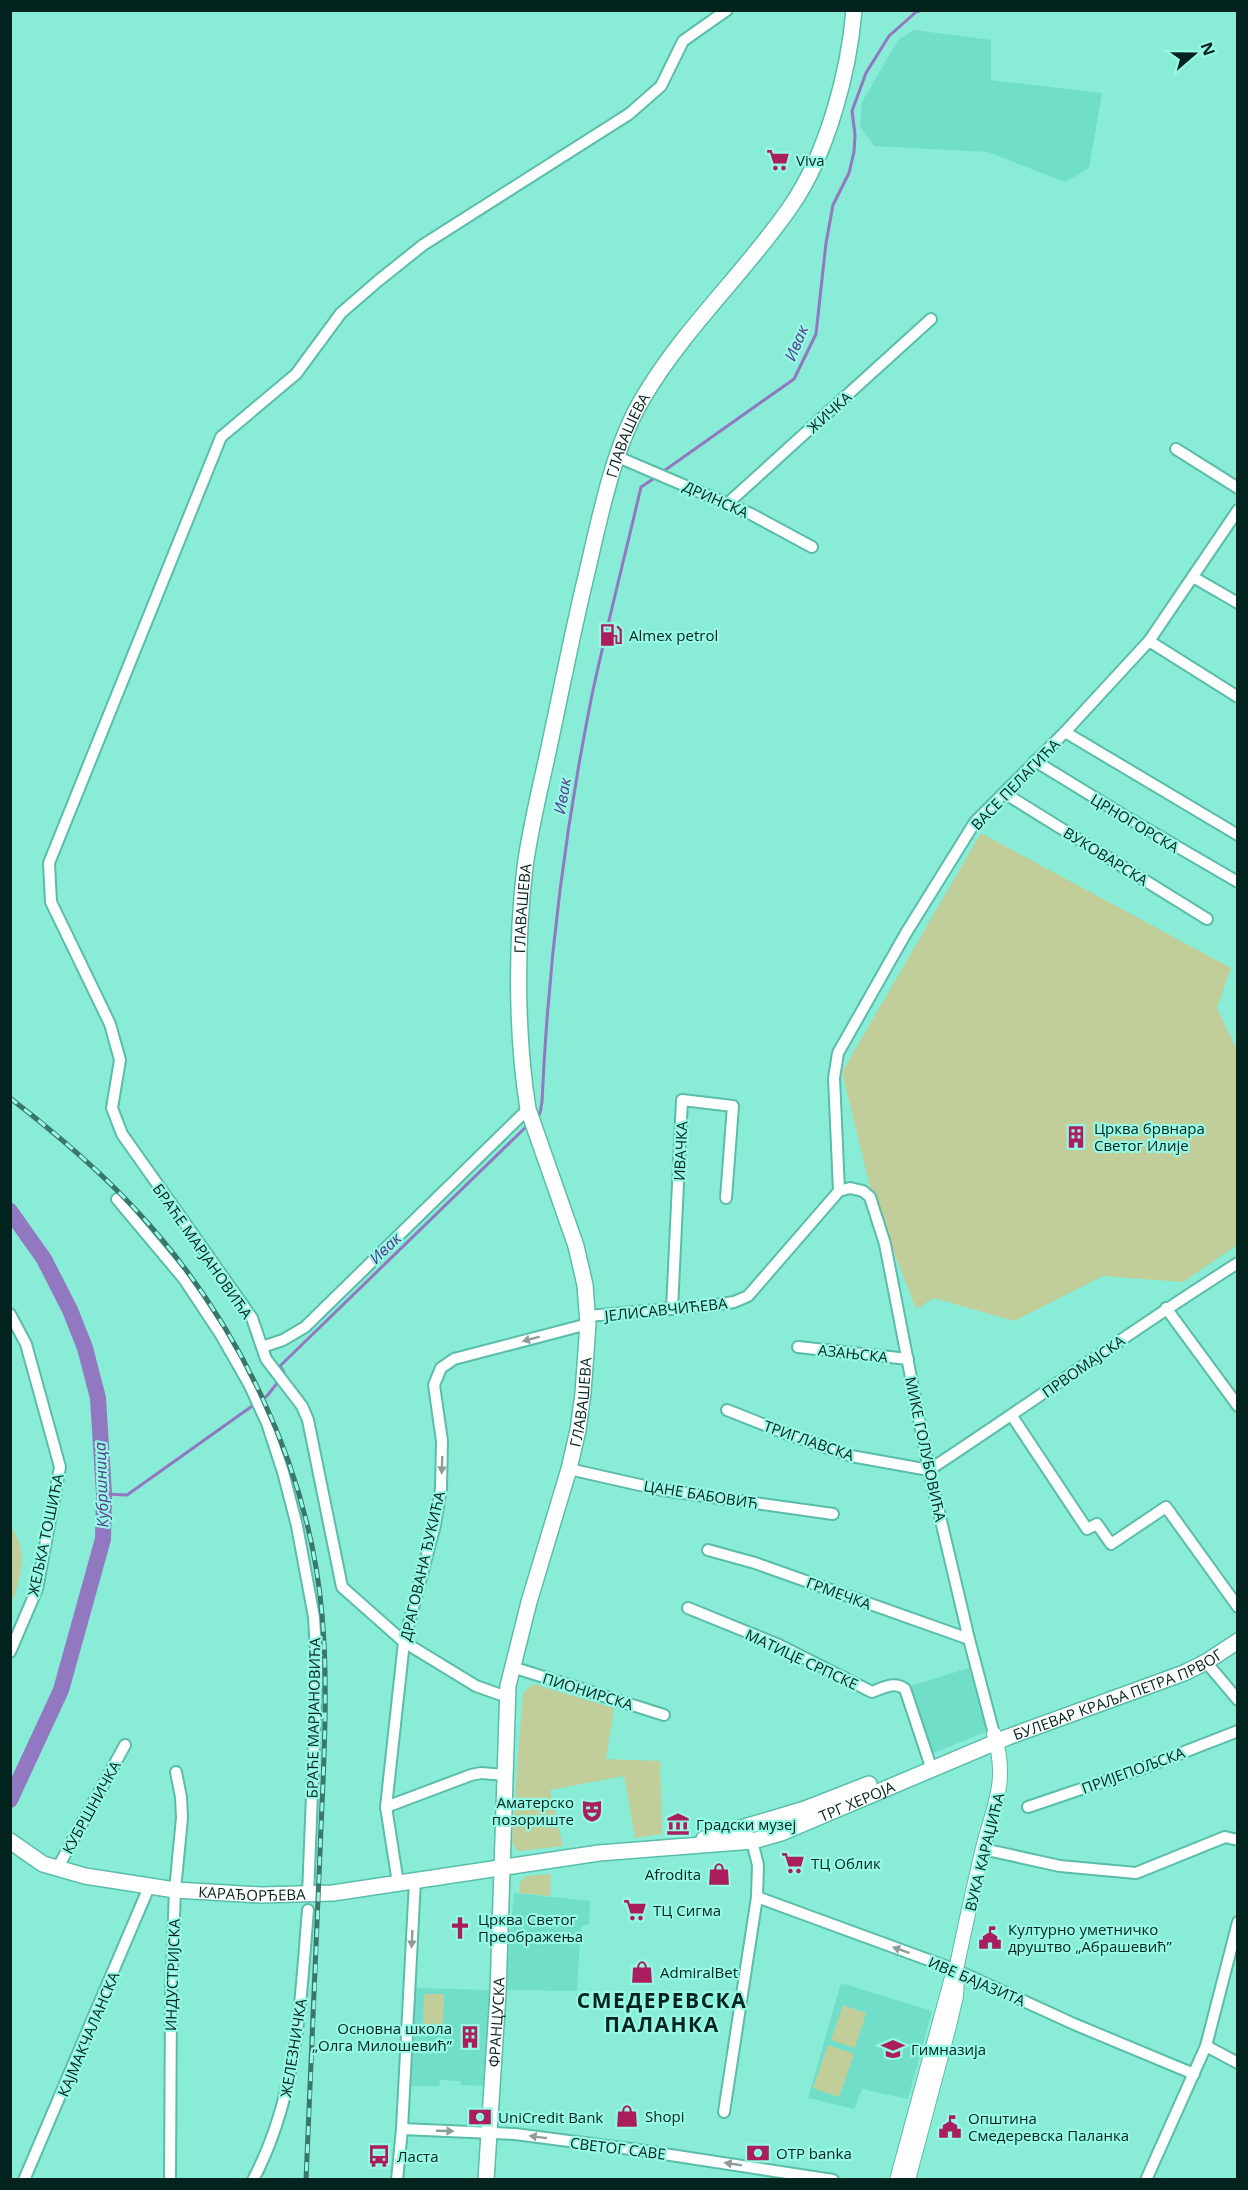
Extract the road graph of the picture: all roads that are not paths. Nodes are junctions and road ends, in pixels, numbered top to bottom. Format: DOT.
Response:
graph roads {
  1 [pos="727,10"];
  2 [pos="854,10"];
  3 [pos="931,319"];
  4 [pos="1176,449"];
  5 [pos="618,457"];
  6 [pos="1238,488"];
  7 [pos="727,504"];
  8 [pos="1238,510"];
  9 [pos="812,548"];
  10 [pos="1193,577"];
  11 [pos="1238,603"];
  12 [pos="1149,641"];
  13 [pos="1238,697"];
  14 [pos="1065,732"];
  15 [pos="1035,760"];
  16 [pos="1004,793"];
  17 [pos="1238,835"];
  18 [pos="1238,882"];
  19 [pos="1207,919"];
  20 [pos="529,1113"];
  21 [pos="839,1191"];
  22 [pos="726,1198"];
  23 [pos="117,1199"];
  24 [pos="1238,1263"];
  25 [pos="1166,1308"];
  26 [pos="672,1309"];
  27 [pos="10,1314"];
  28 [pos="588,1320"];
  29 [pos="262,1347"];
  30 [pos="798,1347"];
  31 [pos="908,1359"];
  32 [pos="1238,1406"];
  33 [pos="727,1410"];
  34 [pos="1012,1416"];
  35 [pos="569,1469"];
  36 [pos="929,1470"];
  37 [pos="833,1514"];
  38 [pos="708,1550"];
  39 [pos="1238,1606"];
  40 [pos="688,1608"];
  41 [pos="1238,1630"];
  42 [pos="969,1639"];
  43 [pos="1238,1641"];
  44 [pos="404,1642"];
  45 [pos="10,1652"];
  46 [pos="1206,1662"];
  47 [pos="512,1667"];
  48 [pos="507,1697"];
  49 [pos="1238,1700"];
  50 [pos="664,1715"];
  51 [pos="1238,1731"];
  52 [pos="995,1738"];
  53 [pos="125,1745"];
  54 [pos="930,1765"];
  55 [pos="176,1772"];
  56 [pos="506,1774"];
  57 [pos="386,1807"];
  58 [pos="1028,1807"];
  59 [pos="747,1825"];
  60 [pos="1238,1840"];
  61 [pos="10,1841"];
  62 [pos="753,1841"];
  63 [pos="678,1846"];
  64 [pos="983,1849"];
  65 [pos="502,1866"];
  66 [pos="57,1869"];
  67 [pos="415,1881"];
  68 [pos="398,1883"];
  69 [pos="149,1887"];
  70 [pos="175,1890"];
  71 [pos="757,1897"];
  72 [pos="308,1902"];
  73 [pos="1238,1922"];
  74 [pos="956,1970"];
  75 [pos="1206,2046"];
  76 [pos="1238,2063"];
  77 [pos="1194,2074"];
  78 [pos="724,2112"];
  79 [pos="402,2129"];
  80 [pos="489,2133"];
  81 [pos="24,2180"];
  82 [pos="170,2180"];
  83 [pos="253,2180"];
  84 [pos="397,2180"];
  85 [pos="486,2180"];
  86 [pos="833,2180"];
  87 [pos="897,2180"];
  88 [pos="908,2180"];
  89 [pos="1146,2180"];
  1 -- 29 [label="street, БРАЋЕ МАРЈАНОВИЋА"];
  2 -- 5 [label="main road, ГЛАВАШЕВА"];
  3 -- 7 [label="street, ЖИЧКА"];
  4 -- 6 [label="street"];
  5 -- 7 [label="street, ДРИНСКА"];
  5 -- 20 [label="main road, ГЛАВАШЕВА"];
  7 -- 9 [label="street, ДРИНСКА"];
  8 -- 10 [label="street, ВАСЕ ПЕЛАГИЋА"];
  10 -- 11 [label="street"];
  10 -- 12 [label="street, ВАСЕ ПЕЛАГИЋА"];
  12 -- 13 [label="street"];
  12 -- 14 [label="street, ВАСЕ ПЕЛАГИЋА"];
  14 -- 15 [label="street, ВАСЕ ПЕЛАГИЋА"];
  14 -- 17 [label="street"];
  15 -- 16 [label="street, ВАСЕ ПЕЛАГИЋА"];
  15 -- 18 [label="street, ЦРНОГОРСКА"];
  16 -- 19 [label="street, ВУКОВАРСКА"];
  16 -- 21 [label="street, ВАСЕ ПЕЛАГИЋА"];
  20 -- 28 [label="main road, ГЛАВАШЕВА"];
  20 -- 29 [label="street"];
  21 -- 26 [label="street, ЈЕЛИСАВЧИЋЕВА"];
  21 -- 31 [label="street, МИКЕ ГОЛУБОВИЋА"];
  22 -- 26 [label="street, ИВАЧКА"];
  23 -- 72 [label="street, БРАЋЕ МАРЈАНОВИЋА"];
  24 -- 25 [label="street, ПРВОМАЈСКА"];
  25 -- 32 [label="street"];
  25 -- 34 [label="street, ПРВОМАЈСКА"];
  26 -- 28 [label="street, ЈЕЛИСАВЧИЋЕВА"];
  27 -- 45 [label="street, ЖЕЉКА ТОШИЋА"];
  28 -- 35 [label="main road, ГЛАВАШЕВА"];
  28 -- 44 [label="street, ДРАГОВАНА ЂУКИЋА, one-way"];
  29 -- 44 [label="street, БРАЋЕ МАРЈАНОВИЋА"];
  30 -- 31 [label="street, АЗАЊСКА"];
  31 -- 36 [label="street, МИКЕ ГОЛУБОВИЋА"];
  33 -- 36 [label="street, ТРИГЛАВСКА"];
  34 -- 36 [label="street, ПРВОМАЈСКА"];
  34 -- 39 [label="street"];
  35 -- 37 [label="street, ЦАНЕ БАБОВИЋ"];
  35 -- 47 [label="main road, ГЛАВАШЕВА"];
  36 -- 42 [label="street, МИКЕ ГОЛУБОВИЋА"];
  38 -- 42 [label="street, ГРМЕЧКА"];
  40 -- 54 [label="street, МАТИЦЕ СРПСКЕ"];
  41 -- 52 [label="main road, БУЛЕВАР КРАЉА ПЕТРА ПРВОГ"];
  42 -- 52 [label="street, МИКЕ ГОЛУБОВИЋА"];
  43 -- 46 [label="main road, БУЛЕВАР КРАЉА ПЕТРА ПРВОГ"];
  44 -- 48 [label="street, БРАЋЕ МАРЈАНОВИЋА"];
  44 -- 57 [label="street, ДРАГОВАНА ЂУКИЋА"];
  46 -- 49 [label="street"];
  46 -- 52 [label="main road, БУЛЕВАР КРАЉА ПЕТРА ПРВОГ"];
  47 -- 48 [label="main road, ГЛАВАШЕВА"];
  47 -- 50 [label="street, ПИОНИРСКА"];
  48 -- 56 [label="main road, ГЛАВАШЕВА"];
  51 -- 58 [label="street, ПРИЈЕПОЉСКА"];
  52 -- 54 [label="main road, ТРГ ХЕРОЈА"];
  52 -- 64 [label="street, ВУКА КАРАЏИЋА"];
  53 -- 66 [label="street, КУБРШНИЧКА"];
  54 -- 59 [label="main road, ТРГ ХЕРОЈА"];
  54 -- 62 [label="main road, ТРГ ХЕРОЈА"];
  55 -- 70 [label="street, ИНДУСТРИЈСКА"];
  56 -- 57 [label="street"];
  56 -- 65 [label="main road, ГЛАВАШЕВА"];
  57 -- 68 [label="street, ДРАГОВАНА ЂУКИЋА"];
  59 -- 62 [label="street"];
  59 -- 63 [label="main road, ТРГ ХЕРОЈА"];
  60 -- 64 [label="street"];
  61 -- 66 [label="main road, КАРАЂОРЂЕВА"];
  62 -- 63 [label="main road, ТРГ ХЕРОЈА"];
  62 -- 71 [label="street"];
  63 -- 65 [label="main road, ТРГ ХЕРОЈА"];
  64 -- 74 [label="street, ВУКА КАРАЏИЋА"];
  65 -- 67 [label="main road, КАРАЂОРЂЕВА"];
  65 -- 80 [label="main road, ФРАНЦУСКА"];
  66 -- 69 [label="main road, КАРАЂОРЂЕВА"];
  67 -- 68 [label="main road, КАРАЂОРЂЕВА"];
  67 -- 79 [label="street, one-way"];
  68 -- 72 [label="main road, КАРАЂОРЂЕВА"];
  69 -- 70 [label="main road, КАРАЂОРЂЕВА"];
  69 -- 81 [label="street, КАЈМАКЧАЛАНСКА"];
  70 -- 72 [label="main road, КАРАЂОРЂЕВА"];
  70 -- 82 [label="street, ИНДУСТРИЈСКА"];
  74 -- 71 [label="street, ИВЕ БАЈАЗИТА, one-way"];
  71 -- 78 [label="street"];
  72 -- 83 [label="street, ЖЕЛЕЗНИЧКА"];
  73 -- 75 [label="street"];
  74 -- 77 [label="street, ИВЕ БАЈАЗИТА"];
  74 -- 87 [label="street, ВУКА КАРАЏИЋА"];
  74 -- 88 [label="street, ВУКА КАРАЏИЋА"];
  75 -- 76 [label="street"];
  75 -- 77 [label="street"];
  77 -- 89 [label="street"];
  79 -- 80 [label="street, СВЕТОГ САВЕ, one-way"];
  79 -- 84 [label="street"];
  80 -- 85 [label="main road, ФРАНЦУСКА"];
  86 -- 80 [label="street, СВЕТОГ САВЕ, one-way"];
}
